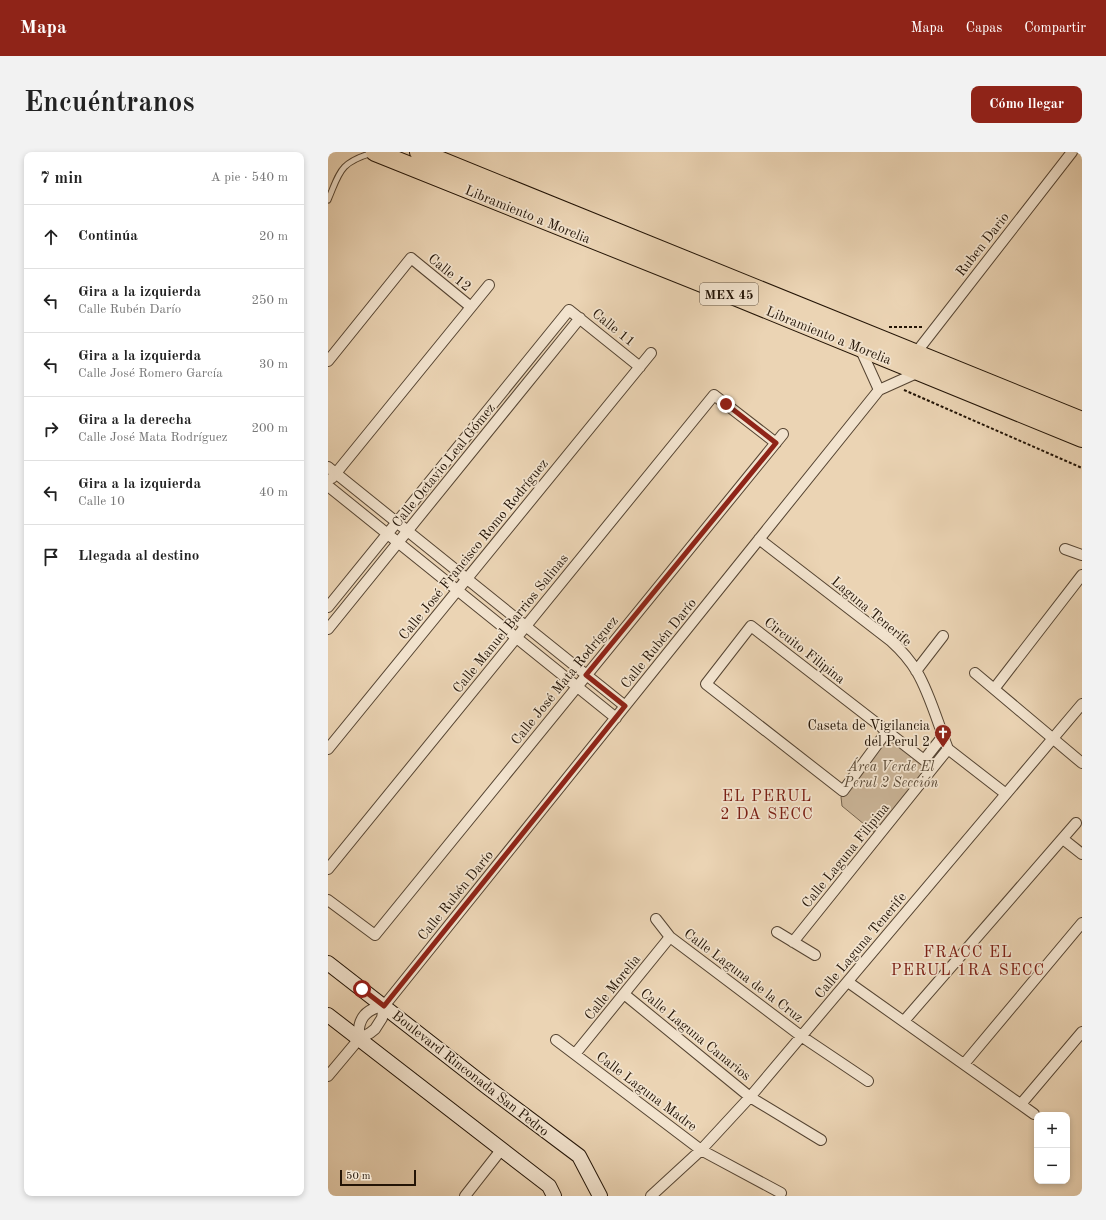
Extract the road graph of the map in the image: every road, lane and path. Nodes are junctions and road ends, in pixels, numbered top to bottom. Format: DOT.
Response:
graph roads {
  1 [pos="374,152"];
  2 [pos="419,152"];
  3 [pos="1072,152"];
  4 [pos="328,200"];
  5 [pos="490,285"];
  6 [pos="471,307"];
  7 [pos="570,310"];
  8 [pos="580,318"];
  9 [pos="883,327"];
  10 [pos="936,327"];
  11 [pos="860,348"];
  12 [pos="651,353"];
  13 [pos="915,354"];
  14 [pos="328,361"];
  15 [pos="640,367"];
  16 [pos="919,372"];
  17 [pos="892,384"];
  18 [pos="879,390"];
  19 [pos="1082,421"];
  20 [pos="783,434"];
  21 [pos="1082,438"];
  22 [pos="776,443"];
  23 [pos="1082,468"];
  24 [pos="332,470"];
  25 [pos="328,483"];
  26 [pos="328,486"];
  27 [pos="396,522"];
  28 [pos="407,531"];
  29 [pos="387,534"];
  30 [pos="760,539"];
  31 [pos="398,542"];
  32 [pos="1065,549"];
  33 [pos="1082,555"];
  34 [pos="1082,575"];
  35 [pos="467,579"];
  36 [pos="458,590"];
  37 [pos="328,607"];
  38 [pos="526,626"];
  39 [pos="328,629"];
  40 [pos="943,636"];
  41 [pos="517,638"];
  42 [pos="916,671"];
  43 [pos="975,673"];
  44 [pos="586,675"];
  45 [pos="577,686"];
  46 [pos="994,689"];
  47 [pos="1082,704"];
  48 [pos="625,706"];
  49 [pos="616,718"];
  50 [pos="887,731"];
  51 [pos="943,736"];
  52 [pos="1053,738"];
  53 [pos="328,749"];
  54 [pos="948,749"];
  55 [pos="924,760"];
  56 [pos="1082,762"];
  57 [pos="933,767"];
  58 [pos="1006,794"];
  59 [pos="1076,823"];
  60 [pos="1063,839"];
  61 [pos="1082,854"];
  62 [pos="328,869"];
  63 [pos="328,900"];
  64 [pos="656,919"];
  65 [pos="1082,923"];
  66 [pos="777,932"];
  67 [pos="670,937"];
  68 [pos="793,942"];
  69 [pos="815,955"];
  70 [pos="328,963"];
  71 [pos="848,982"];
  72 [pos="624,994"];
  73 [pos="384,1006"];
  74 [pos="328,1015"];
  75 [pos="904,1021"];
  76 [pos="1082,1032"];
  77 [pos="801,1036"];
  78 [pos="359,1038"];
  79 [pos="556,1040"];
  80 [pos="575,1054"];
  81 [pos="964,1064"];
  82 [pos="328,1076"];
  83 [pos="868,1081"];
  84 [pos="750,1097"];
  85 [pos="1021,1104"];
  86 [pos="1034,1114"];
  87 [pos="821,1140"];
  88 [pos="501,1150"];
  89 [pos="701,1150"];
  90 [pos="781,1193"];
  91 [pos="465,1196"];
  92 [pos="554,1196"];
  93 [pos="600,1196"];
  94 [pos="651,1196"];
  1 -- 4 [label="lane"];
  1 -- 11 [label="highway, Libramiento a Morelia / MEX 45"];
  2 -- 13 [label="highway, Libramiento a Morelia / MEX 45"];
  3 -- 10 [label="street, Ruben Dario"];
  5 -- 6 [label="street"];
  6 -- 14 [label="street, Calle 12"];
  6 -- 24 [label="street"];
  7 -- 8 [label="street, Calle 11"];
  7 -- 27 [label="street, Calle Octavio Leal Gómez"];
  8 -- 15 [label="street, Calle 11"];
  8 -- 28 [label="street, Calle Octavio Leal Gómez"];
  9 -- 10 [label="path"];
  10 -- 13 [label="street, Ruben Dario"];
  11 -- 16 [label="highway, Libramiento a Morelia / MEX 45"];
  11 -- 18 [label="street"];
  12 -- 15 [label="street, Calle José Francisco Romo Rodríguez"];
  13 -- 19 [label="highway, Libramiento a Morelia / MEX 45"];
  15 -- 35 [label="street, Calle José Francisco Romo Rodríguez"];
  16 -- 17 [label="street, Calle Rubén Darío"];
  16 -- 21 [label="highway, Libramiento a Morelia / MEX 45"];
  17 -- 18 [label="street, Calle Rubén Darío"];
  17 -- 23 [label="path"];
  18 -- 30 [label="street, Calle Rubén Darío"];
  20 -- 22 [label="street, Calle José Mata Rodríguez"];
  22 -- 38 [label="street, Calle Manuel Barrios Salinas"];
  22 -- 44 [label="street, Calle José Mata Rodríguez"];
  24 -- 25 [label="street"];
  24 -- 27 [label="street"];
  26 -- 29 [label="street"];
  27 -- 28 [label="street"];
  27 -- 29 [label="street, Calle Octavio Leal Gómez"];
  28 -- 31 [label="street, Calle Octavio Leal Gómez"];
  28 -- 35 [label="street"];
  29 -- 31 [label="street"];
  29 -- 37 [label="street, Calle Octavio Leal Gómez"];
  30 -- 42 [label="street, Laguna Tenerife"];
  30 -- 48 [label="street, Calle Rubén Darío"];
  31 -- 36 [label="street"];
  31 -- 39 [label="street, Calle Octavio Leal Gómez"];
  32 -- 33 [label="street"];
  34 -- 46 [label="street"];
  35 -- 36 [label="street, Calle José Francisco Romo Rodríguez"];
  35 -- 38 [label="street"];
  36 -- 41 [label="street"];
  36 -- 53 [label="street, Calle José Francisco Romo Rodríguez"];
  38 -- 41 [label="street, Calle Manuel Barrios Salinas"];
  38 -- 44 [label="street"];
  40 -- 42 [label="street"];
  41 -- 45 [label="street"];
  41 -- 62 [label="street, Calle Manuel Barrios Salinas"];
  42 -- 51 [label="street, Laguna Tenerife"];
  43 -- 46 [label="street"];
  44 -- 45 [label="street, Calle José Mata Rodríguez"];
  44 -- 48 [label="street"];
  45 -- 49 [label="street"];
  45 -- 63 [label="street, Calle José Mata Rodríguez"];
  46 -- 52 [label="street"];
  47 -- 52 [label="street, Calle Laguna Tenerife"];
  48 -- 49 [label="street, Calle Rubén Darío"];
  49 -- 73 [label="street, Calle Rubén Darío"];
  50 -- 50 [label="street, Circuito Filipina"];
  50 -- 55 [label="street, Circuito Filipina"];
  51 -- 54 [label="street, Laguna Tenerife"];
  51 -- 55 [label="street"];
  52 -- 56 [label="street"];
  52 -- 58 [label="street, Calle Laguna Tenerife"];
  54 -- 57 [label="street, Calle Laguna Filipina"];
  54 -- 58 [label="street"];
  55 -- 57 [label="street, Circuito Filipina"];
  57 -- 68 [label="street, Calle Laguna Filipina"];
  58 -- 71 [label="street, Calle Laguna Tenerife"];
  59 -- 60 [label="street"];
  60 -- 61 [label="street"];
  60 -- 75 [label="street"];
  64 -- 67 [label="street, Calle Laguna de la Cruz"];
  65 -- 81 [label="street"];
  66 -- 68 [label="street"];
  67 -- 72 [label="street, Calle Morelia"];
  67 -- 77 [label="street, Calle Laguna de la Cruz"];
  68 -- 69 [label="street"];
  70 -- 73 [label="street, Boulevard Rinconada San Pedro"];
  71 -- 75 [label="street"];
  71 -- 77 [label="street, Calle Laguna Tenerife"];
  72 -- 80 [label="street, Calle Morelia"];
  72 -- 84 [label="street, Calle Laguna Canarios"];
  73 -- 78 [label="street, Calle Rubén Darío"];
  73 -- 78 [label="street, Calle Rubén Darío"];
  73 -- 93 [label="street, Boulevard Rinconada San Pedro"];
  74 -- 78 [label="street"];
  75 -- 81 [label="street"];
  76 -- 85 [label="street"];
  77 -- 83 [label="street, Calle Laguna de la Cruz"];
  77 -- 84 [label="street, Calle Laguna Tenerife"];
  78 -- 82 [label="street, Calle Rubén Darío"];
  78 -- 88 [label="street"];
  79 -- 80 [label="street, Calle Laguna Madre"];
  80 -- 89 [label="street, Calle Laguna Madre"];
  81 -- 85 [label="street"];
  84 -- 87 [label="street, Calle Laguna Canarios"];
  84 -- 89 [label="street, Calle Laguna Tenerife"];
  85 -- 86 [label="street"];
  88 -- 91 [label="street"];
  88 -- 92 [label="street"];
  89 -- 90 [label="street, Calle Laguna Madre"];
  89 -- 94 [label="street, Calle Laguna Tenerife"];
}
